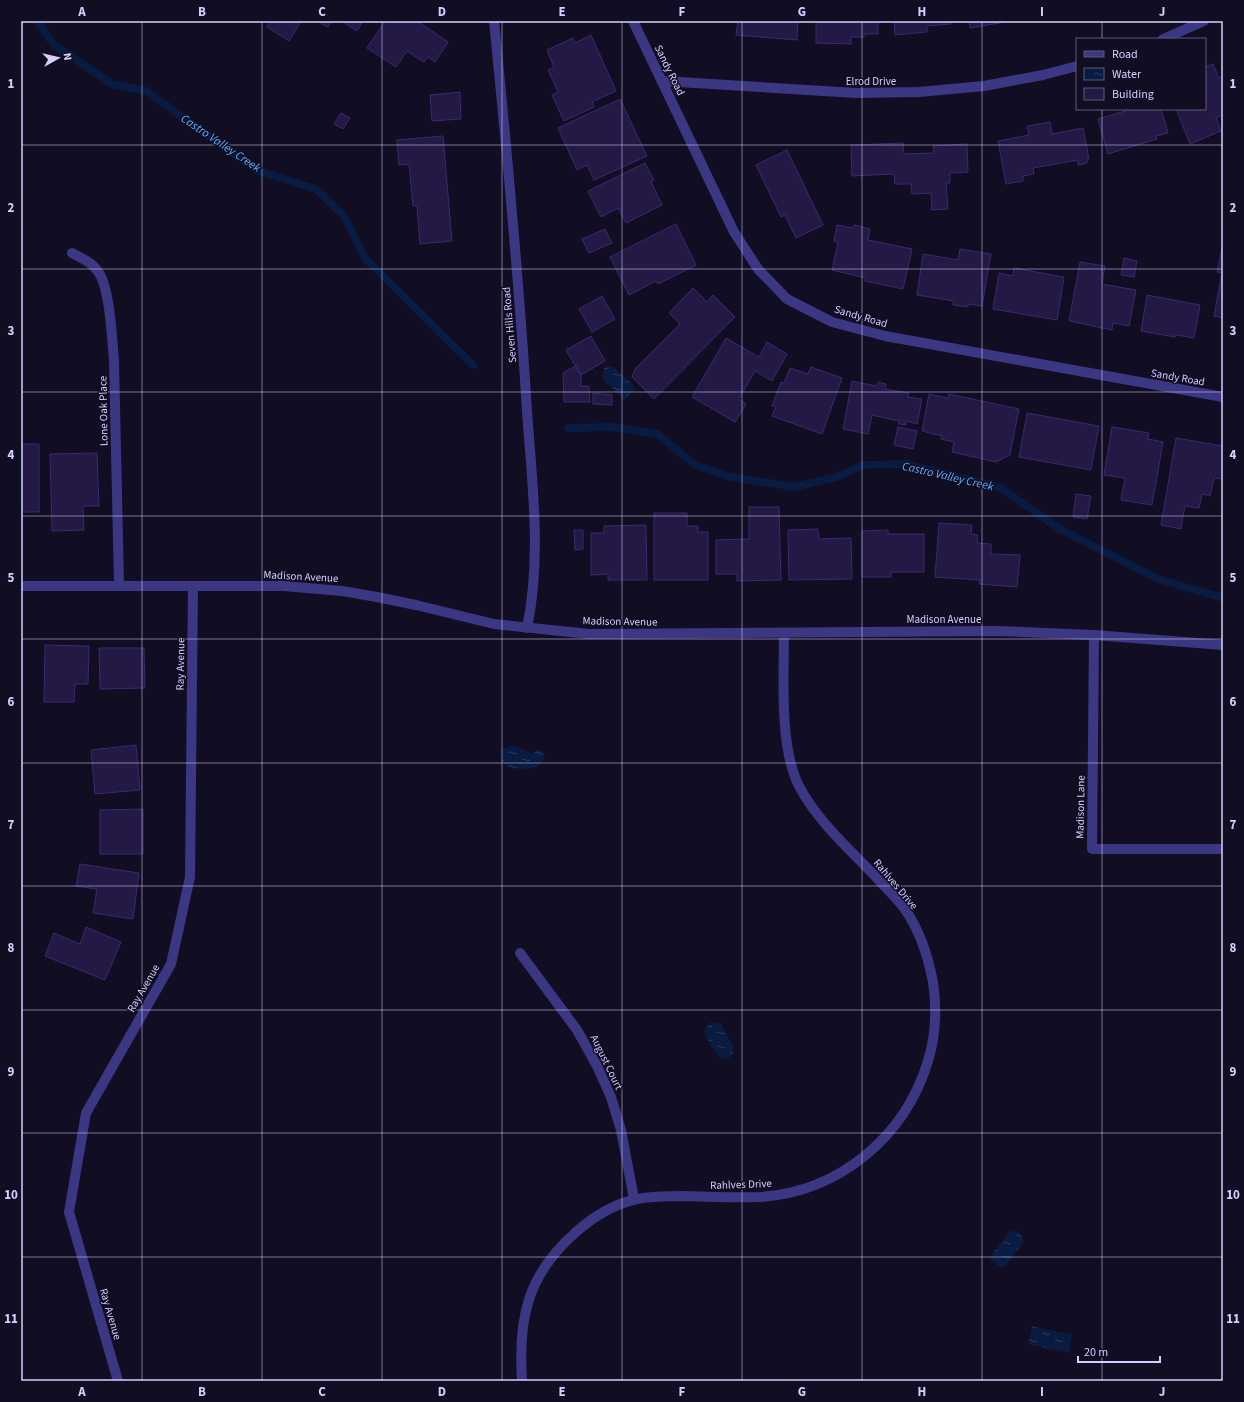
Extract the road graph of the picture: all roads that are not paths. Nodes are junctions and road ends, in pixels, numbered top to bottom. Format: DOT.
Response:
graph roads {
  1 [pos="494,21"];
  2 [pos="633,21"];
  3 [pos="1204,21"];
  4 [pos="1165,38"];
  5 [pos="1076,66"];
  6 [pos="663,81"];
  7 [pos="72,253"];
  8 [pos="1223,397"];
  9 [pos="119,585"];
  10 [pos="21,586"];
  11 [pos="193,586"];
  12 [pos="527,628"];
  13 [pos="784,633"];
  14 [pos="1094,635"];
  15 [pos="1223,645"];
  16 [pos="1223,849"];
  17 [pos="520,953"];
  18 [pos="634,1199"];
  19 [pos="118,1381"];
  20 [pos="522,1381"];
  1 -- 12 [label="street, Seven Hills Road"];
  2 -- 6 [label="street, Sandy Road"];
  3 -- 4 [label="street"];
  5 -- 6 [label="street, Elrod Drive"];
  6 -- 8 [label="street, Sandy Road"];
  7 -- 9 [label="street, Lone Oak Place"];
  9 -- 10 [label="street, Madison Avenue"];
  9 -- 11 [label="street, Madison Avenue"];
  11 -- 12 [label="street, Madison Avenue"];
  11 -- 19 [label="street, Ray Avenue"];
  12 -- 13 [label="street, Madison Avenue"];
  13 -- 14 [label="street, Madison Avenue"];
  13 -- 18 [label="street, Rahlves Drive"];
  14 -- 15 [label="street, Madison Avenue"];
  14 -- 16 [label="street, Madison Lane"];
  17 -- 18 [label="street, August Court"];
  18 -- 20 [label="street, Rahlves Drive"];
}
